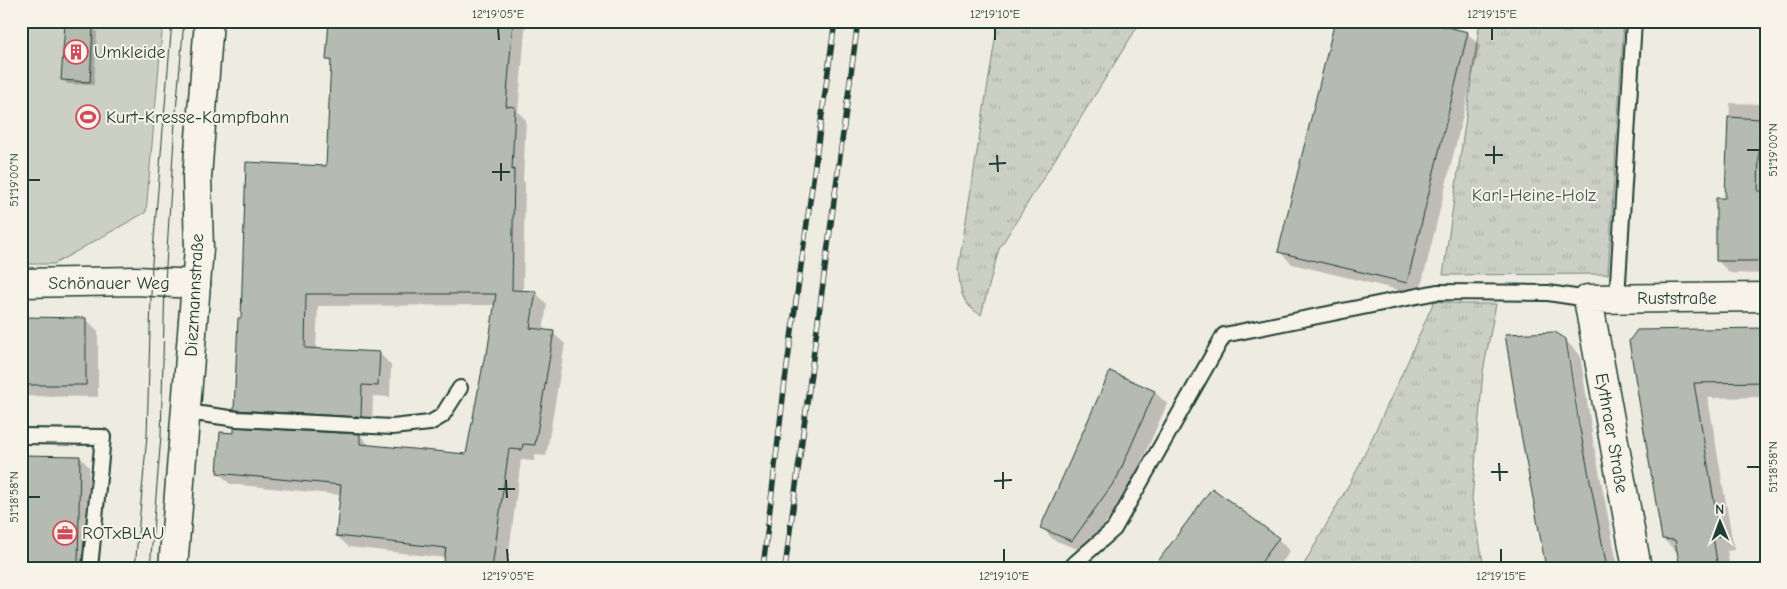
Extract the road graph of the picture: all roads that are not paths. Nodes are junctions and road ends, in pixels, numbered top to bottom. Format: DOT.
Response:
graph roads {
  1 [pos="210,21"];
  2 [pos="1634,21"];
  3 [pos="21,283"];
  4 [pos="196,284"];
  5 [pos="1766,297"];
  6 [pos="1588,298"];
  7 [pos="1617,298"];
  8 [pos="460,388"];
  9 [pos="187,412"];
  10 [pos="21,436"];
  11 [pos="90,568"];
  12 [pos="173,568"];
  13 [pos="1076,568"];
  14 [pos="1637,568"];
  1 -- 4 [label="street, Diezmannstraße"];
  2 -- 7 [label="lane"];
  3 -- 4 [label="street, Schönauer Weg"];
  4 -- 9 [label="street, Diezmannstraße"];
  5 -- 7 [label="street, Ruststraße"];
  6 -- 7 [label="street, Ruststraße"];
  6 -- 13 [label="lane"];
  6 -- 14 [label="street, Eythraer Straße"];
  8 -- 9 [label="lane"];
  9 -- 12 [label="street, Diezmannstraße"];
  10 -- 11 [label="lane"];
}
